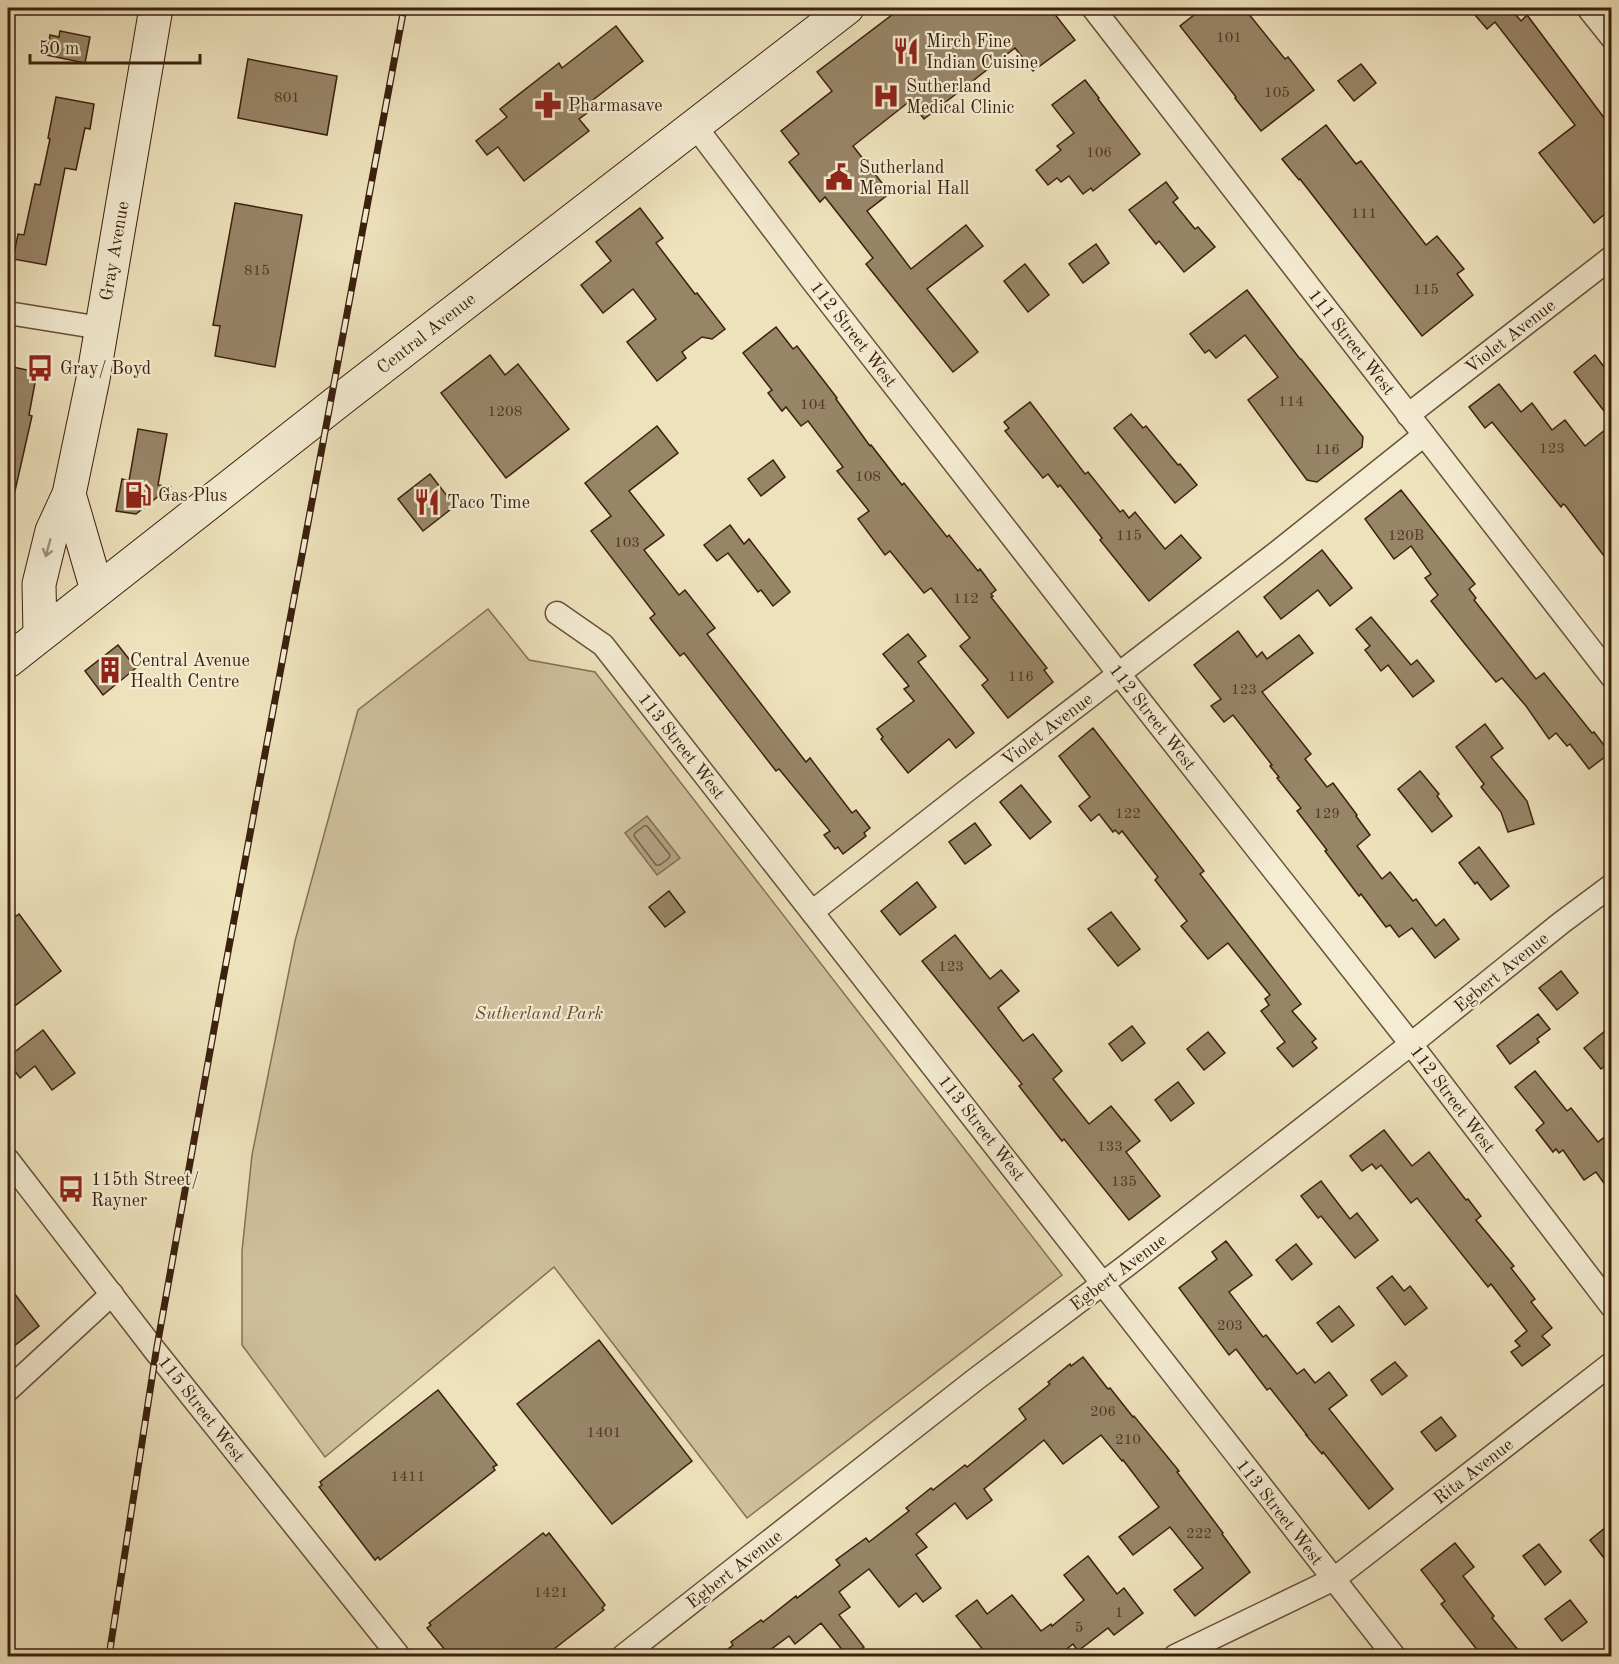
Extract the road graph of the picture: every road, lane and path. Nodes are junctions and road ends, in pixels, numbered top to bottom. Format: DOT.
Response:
graph roads {
  1 [pos="156,8"];
  2 [pos="847,8"];
  3 [pos="1093,8"];
  4 [pos="1588,8"];
  5 [pos="1611,38"];
  6 [pos="696,126"];
  7 [pos="1611,257"];
  8 [pos="8,313"];
  9 [pos="101,328"];
  10 [pos="1408,415"];
  11 [pos="1424,435"];
  12 [pos="69,494"];
  13 [pos="97,590"];
  14 [pos="557,613"];
  15 [pos="40,635"];
  16 [pos="8,661"];
  17 [pos="1119,674"];
  18 [pos="1611,677"];
  19 [pos="1611,885"];
  20 [pos="812,912"];
  21 [pos="1411,1044"];
  22 [pos="8,1160"];
  23 [pos="1103,1284"];
  24 [pos="112,1294"];
  25 [pos="1611,1307"];
  26 [pos="1611,1363"];
  27 [pos="8,1390"];
  28 [pos="1334,1579"];
  29 [pos="399,1656"];
  30 [pos="623,1656"];
  31 [pos="1175,1656"];
  32 [pos="1394,1656"];
  1 -- 9 [label="main road, Gray Avenue"];
  2 -- 6 [label="main road, Central Avenue"];
  3 -- 10 [label="street, 111 Street West"];
  4 -- 5 [label="street"];
  6 -- 13 [label="main road, Central Avenue"];
  6 -- 17 [label="street, 112 Street West"];
  7 -- 10 [label="street, Violet Avenue"];
  8 -- 9 [label="street"];
  9 -- 12 [label="main road, Gray Avenue"];
  10 -- 11 [label="street, 111 Street West"];
  11 -- 17 [label="street, Violet Avenue"];
  11 -- 18 [label="street, 111 Street West"];
  12 -- 13 [label="main road, Gray Avenue"];
  12 -- 15 [label="main road, Gray Avenue, one-way"];
  13 -- 15 [label="main road, Central Avenue"];
  14 -- 20 [label="street, 113 Street West"];
  15 -- 16 [label="main road, Central Avenue"];
  17 -- 20 [label="street, Violet Avenue"];
  17 -- 21 [label="street, 112 Street West"];
  19 -- 21 [label="street, Egbert Avenue"];
  20 -- 23 [label="street, 113 Street West"];
  21 -- 23 [label="street, Egbert Avenue"];
  21 -- 25 [label="street, 112 Street West"];
  22 -- 24 [label="street, 115 Street West"];
  23 -- 28 [label="street, 113 Street West"];
  23 -- 30 [label="street, Egbert Avenue"];
  24 -- 27 [label="street"];
  24 -- 29 [label="street, 115 Street West"];
  26 -- 28 [label="street, Rita Avenue"];
  28 -- 31 [label="street, Rita Avenue"];
  28 -- 32 [label="street, 113 Street West"];
}
